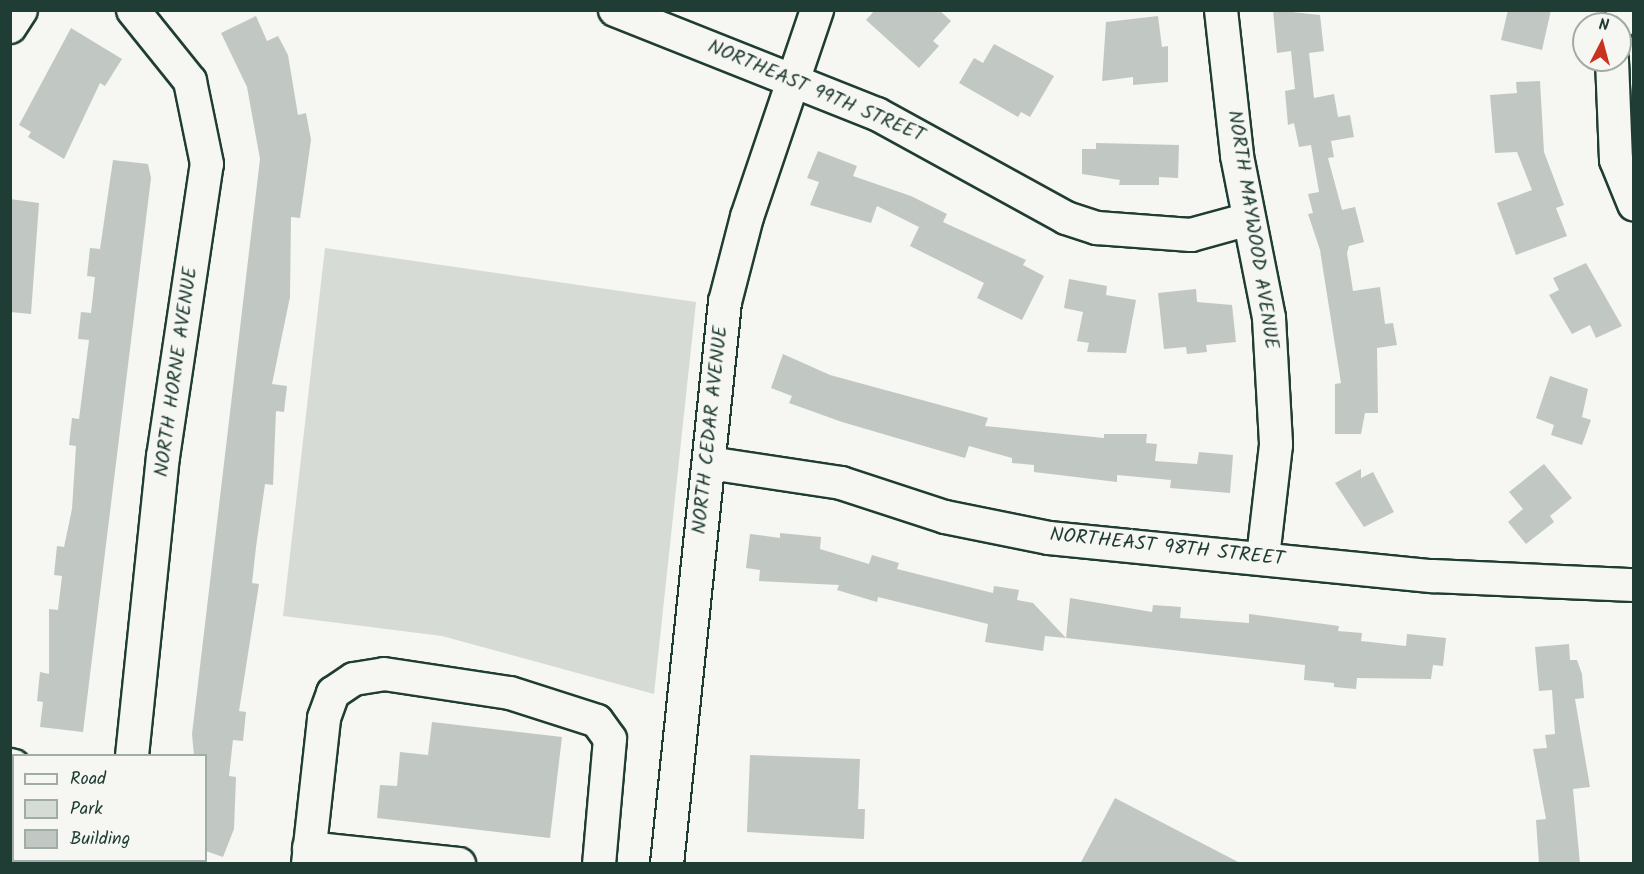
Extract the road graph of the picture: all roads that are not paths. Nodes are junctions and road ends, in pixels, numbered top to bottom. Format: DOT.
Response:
graph roads {
  1 [pos="21,10"];
  2 [pos="133,10"];
  3 [pos="615,10"];
  4 [pos="817,10"];
  5 [pos="1221,10"];
  6 [pos="10,27"];
  7 [pos="1612,72"];
  8 [pos="793,80"];
  9 [pos="1634,204"];
  10 [pos="1249,219"];
  11 [pos="709,463"];
  12 [pos="1263,557"];
  13 [pos="1634,585"];
  14 [pos="132,754"];
  15 [pos="309,856"];
  16 [pos="459,864"];
  17 [pos="599,864"];
  18 [pos="667,864"];
  1 -- 6 [label="street"];
  2 -- 14 [label="street, NORTH HORNE AVENUE"];
  3 -- 8 [label="street, NORTHEAST 99TH STREET"];
  4 -- 8 [label="street, NORTH CEDAR AVENUE"];
  5 -- 10 [label="street, NORTH MAYWOOD AVENUE"];
  7 -- 9 [label="street"];
  8 -- 10 [label="street, NORTHEAST 99TH STREET"];
  8 -- 11 [label="street, NORTH CEDAR AVENUE"];
  10 -- 12 [label="street, NORTH MAYWOOD AVENUE"];
  11 -- 12 [label="street, NORTHEAST 98TH STREET"];
  11 -- 18 [label="street, NORTH CEDAR AVENUE"];
  12 -- 13 [label="street, NORTHEAST 98TH STREET"];
  15 -- 16 [label="street"];
  15 -- 17 [label="street"];
}
